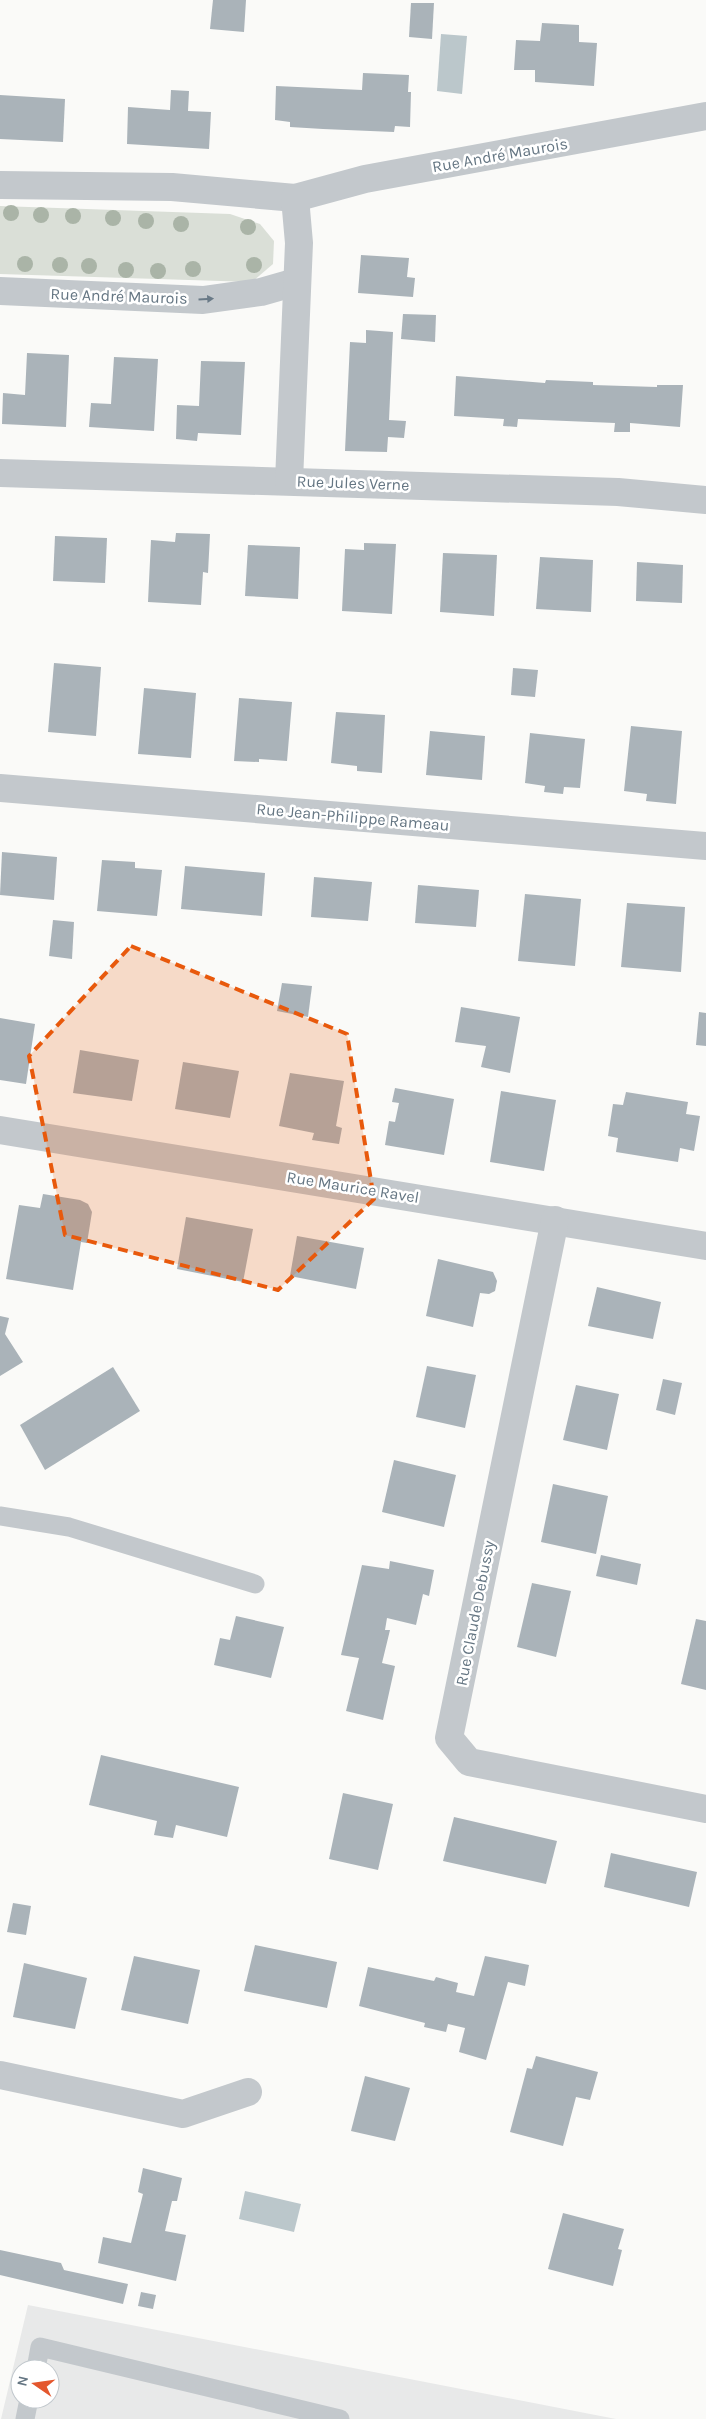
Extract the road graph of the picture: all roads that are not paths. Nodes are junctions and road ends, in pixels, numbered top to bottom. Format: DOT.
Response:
graph roads {
  1 [pos="706,116"];
  2 [pos="0,185"];
  3 [pos="296,198"];
  4 [pos="296,282"];
  5 [pos="0,291"];
  6 [pos="0,473"];
  7 [pos="289,481"];
  8 [pos="706,500"];
  9 [pos="0,788"];
  10 [pos="706,846"];
  11 [pos="0,1130"];
  12 [pos="555,1220"];
  13 [pos="706,1246"];
  14 [pos="0,1516"];
  15 [pos="255,1584"];
  16 [pos="706,1809"];
  17 [pos="0,2075"];
  18 [pos="248,2092"];
  19 [pos="38,2359"];
  20 [pos="340,2419"];
  1 -- 3 [label="street, Rue André Maurois"];
  2 -- 3 [label="street, Rue André Maurois"];
  3 -- 4 [label="street"];
  5 -- 4 [label="street, Rue André Maurois, one-way"];
  4 -- 7 [label="street"];
  6 -- 7 [label="street, Rue Jules Verne"];
  7 -- 8 [label="street, Rue Jules Verne"];
  9 -- 10 [label="street, Rue Jean-Philippe Rameau"];
  11 -- 12 [label="street, Rue Maurice Ravel"];
  12 -- 13 [label="street, Rue Maurice Ravel"];
  12 -- 16 [label="street, Rue Claude Debussy"];
  14 -- 15 [label="lane"];
  17 -- 18 [label="street"];
  19 -- 20 [label="lane"];
}
